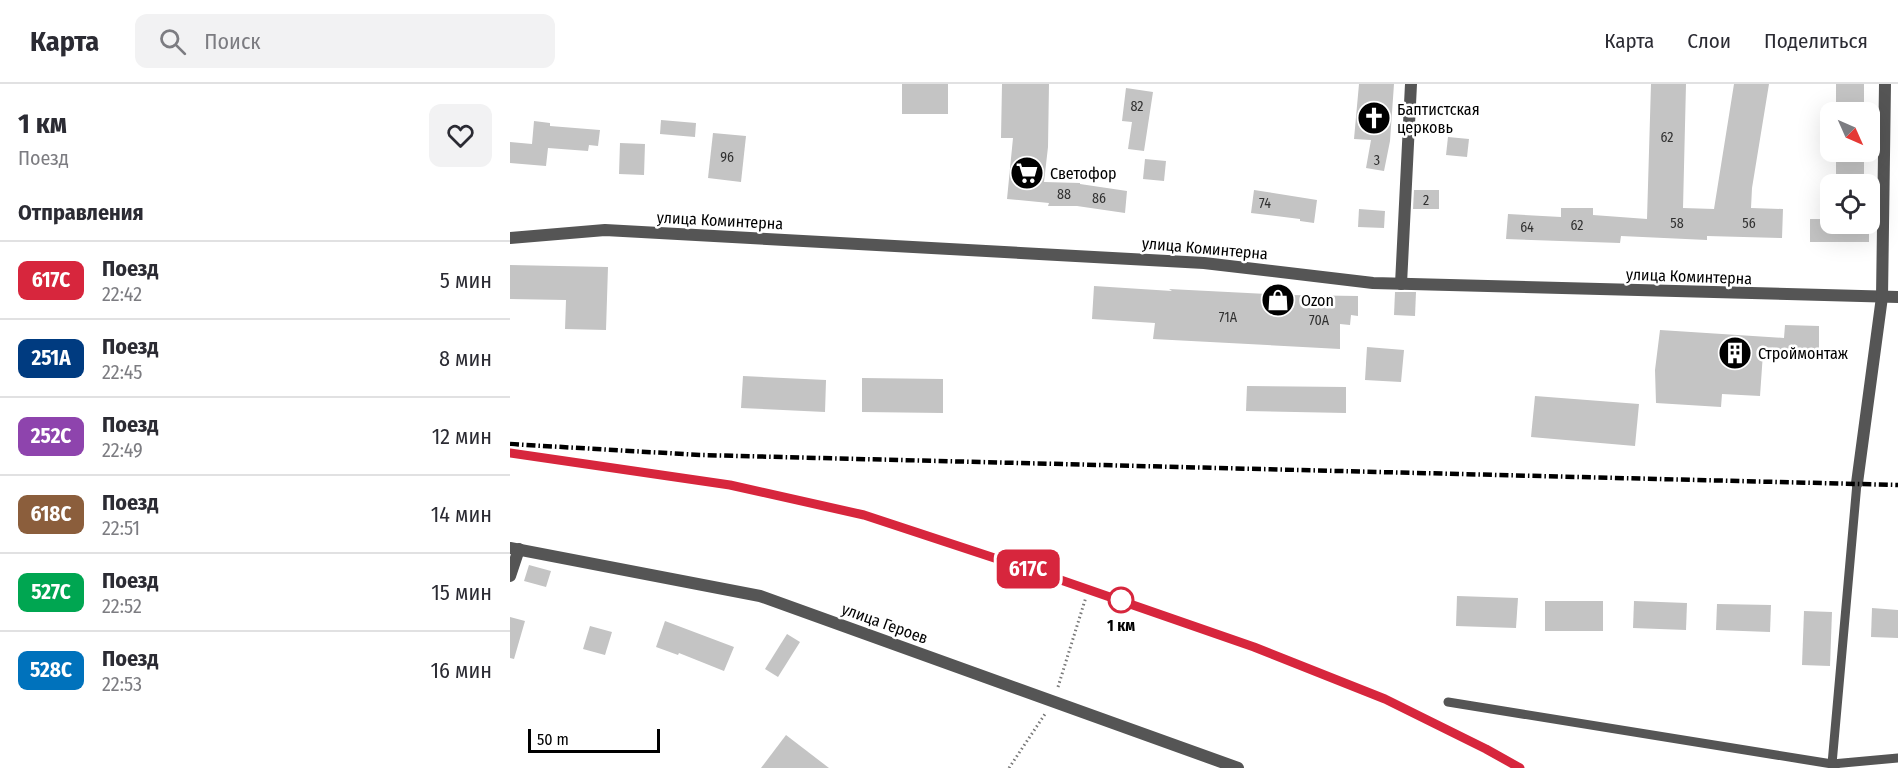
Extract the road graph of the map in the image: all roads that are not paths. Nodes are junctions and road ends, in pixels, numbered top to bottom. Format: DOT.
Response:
graph roads {
  1 [pos="1411,84"];
  2 [pos="1885,84"];
  3 [pos="510,238"];
  4 [pos="1401,284"];
  5 [pos="1882,297"];
  6 [pos="1898,297"];
  7 [pos="1857,483"];
  8 [pos="514,549"];
  9 [pos="510,576"];
  10 [pos="1448,702"];
  11 [pos="1898,758"];
  12 [pos="1834,766"];
  13 [pos="1238,768"];
  1 -- 4 [label="street"];
  2 -- 5 [label="street"];
  3 -- 4 [label="street, улица Коминтерна"];
  4 -- 5 [label="street, улица Коминтерна"];
  5 -- 6 [label="street, улица Коминтерна"];
  5 -- 7 [label="street"];
  7 -- 12 [label="lane"];
  8 -- 9 [label="street"];
  8 -- 13 [label="street, улица Героев"];
  10 -- 12 [label="lane"];
  11 -- 12 [label="lane"];
}
